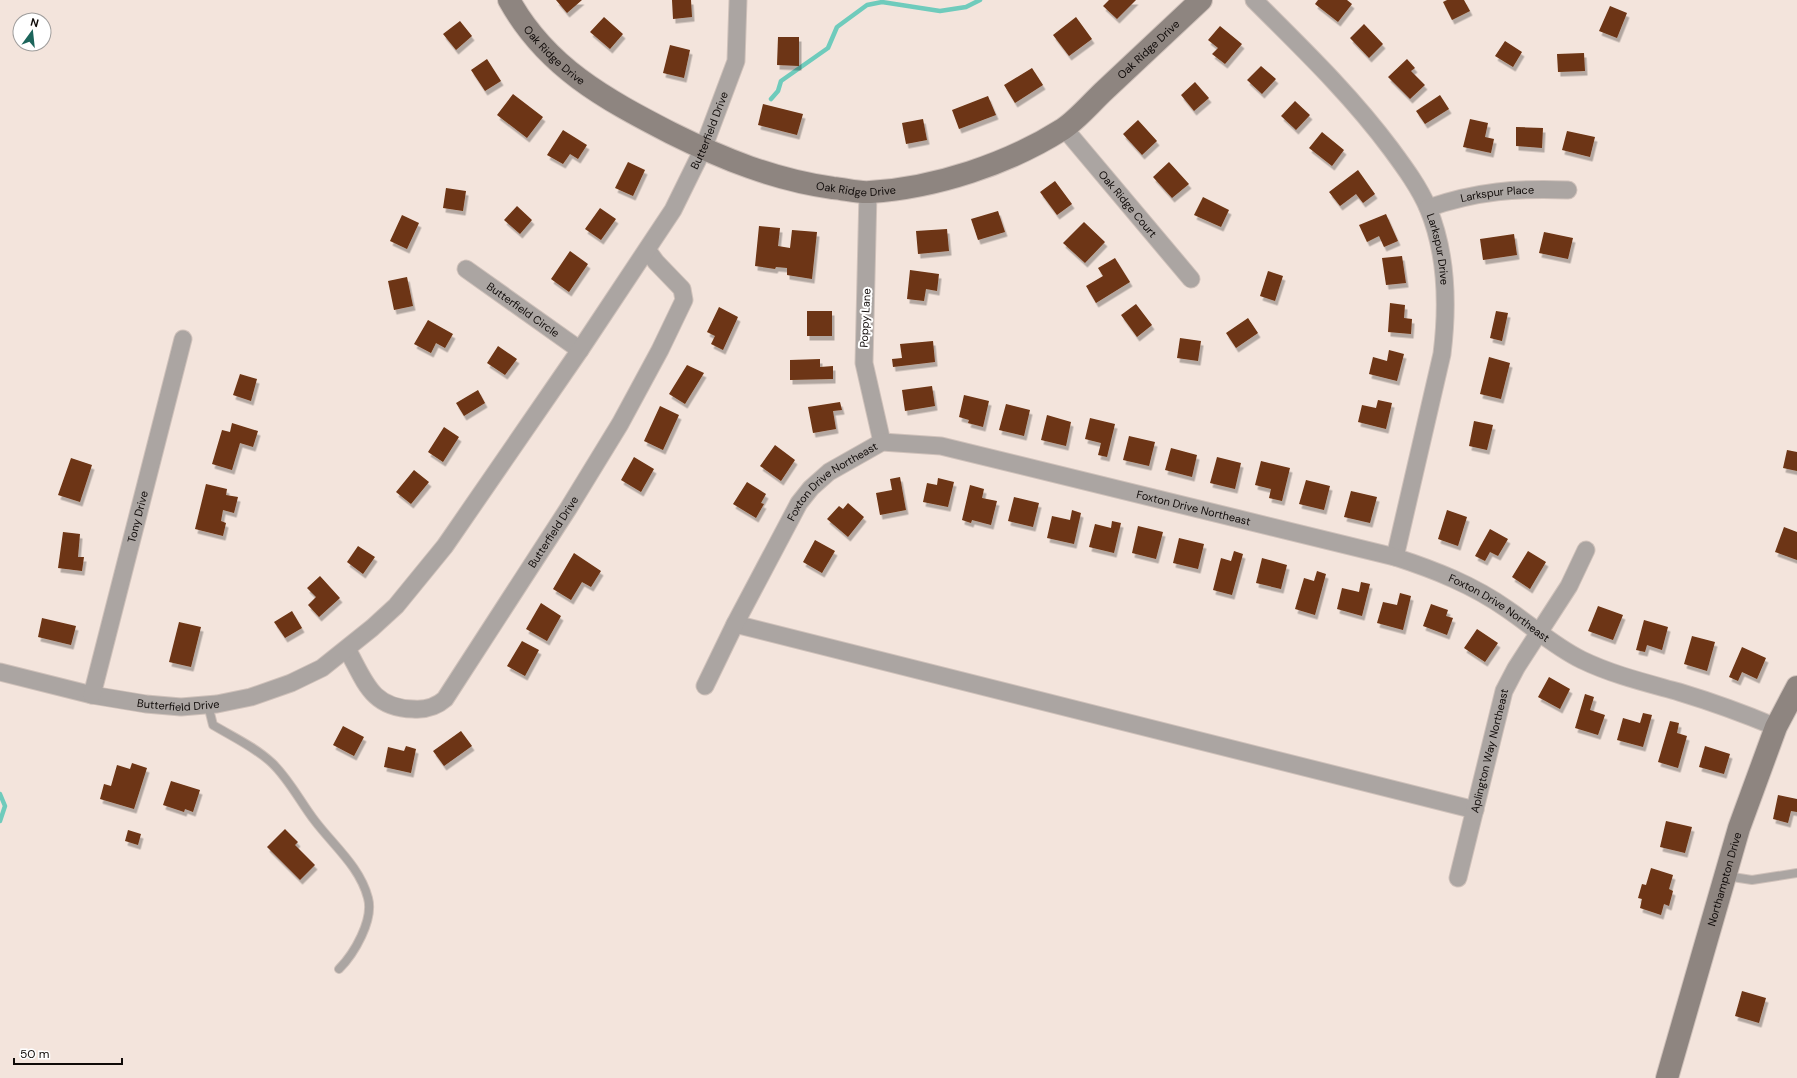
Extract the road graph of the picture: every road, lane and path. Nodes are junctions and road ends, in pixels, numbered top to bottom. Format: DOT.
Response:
graph roads {
  1 [pos="509,0"];
  2 [pos="738,0"];
  3 [pos="1201,0"];
  4 [pos="1254,0"];
  5 [pos="1064,128"];
  6 [pos="703,149"];
  7 [pos="1568,190"];
  8 [pos="868,192"];
  9 [pos="1428,208"];
  10 [pos="648,251"];
  11 [pos="466,269"];
  12 [pos="1191,279"];
  13 [pos="183,338"];
  14 [pos="580,350"];
  15 [pos="882,442"];
  16 [pos="1586,550"];
  17 [pos="1395,558"];
  18 [pos="734,624"];
  19 [pos="1540,633"];
  20 [pos="347,649"];
  21 [pos="0,672"];
  22 [pos="705,686"];
  23 [pos="1797,687"];
  24 [pos="92,695"];
  25 [pos="208,705"];
  26 [pos="1776,727"];
  27 [pos="1475,810"];
  28 [pos="1797,873"];
  29 [pos="1725,876"];
  30 [pos="1458,878"];
  31 [pos="339,969"];
  32 [pos="1667,1078"];
  1 -- 6 [label="street, Oak Ridge Drive"];
  2 -- 6 [label="street, Butterfield Drive"];
  3 -- 5 [label="street, Oak Ridge Drive"];
  4 -- 9 [label="street, Larkspur Drive"];
  5 -- 8 [label="street, Oak Ridge Drive"];
  5 -- 12 [label="street, Oak Ridge Court"];
  6 -- 8 [label="street, Oak Ridge Drive"];
  6 -- 10 [label="street, Butterfield Drive"];
  7 -- 9 [label="street, Larkspur Place"];
  8 -- 15 [label="street, Poppy Lane"];
  9 -- 17 [label="street, Larkspur Drive"];
  10 -- 14 [label="street, Butterfield Drive"];
  10 -- 20 [label="street, Butterfield Drive"];
  11 -- 14 [label="street, Butterfield Circle"];
  13 -- 24 [label="street, Tony Drive"];
  14 -- 20 [label="street, Butterfield Drive"];
  15 -- 17 [label="street, Foxton Drive Northeast"];
  15 -- 18 [label="street, Foxton Drive Northeast"];
  16 -- 19 [label="street, Aplington Way Northeast"];
  17 -- 19 [label="street, Foxton Drive Northeast"];
  18 -- 22 [label="street, Foxton Drive Northeast"];
  18 -- 27 [label="street"];
  19 -- 26 [label="street, Foxton Drive Northeast"];
  19 -- 27 [label="street, Aplington Way Northeast"];
  20 -- 25 [label="street, Butterfield Drive"];
  21 -- 24 [label="street, Butterfield Drive"];
  23 -- 26 [label="street, Northampton Drive"];
  24 -- 25 [label="street, Butterfield Drive"];
  25 -- 31 [label="lane"];
  26 -- 29 [label="street, Northampton Drive"];
  27 -- 30 [label="street, Aplington Way Northeast"];
  28 -- 29 [label="lane"];
  29 -- 32 [label="street, Northampton Drive"];
}
